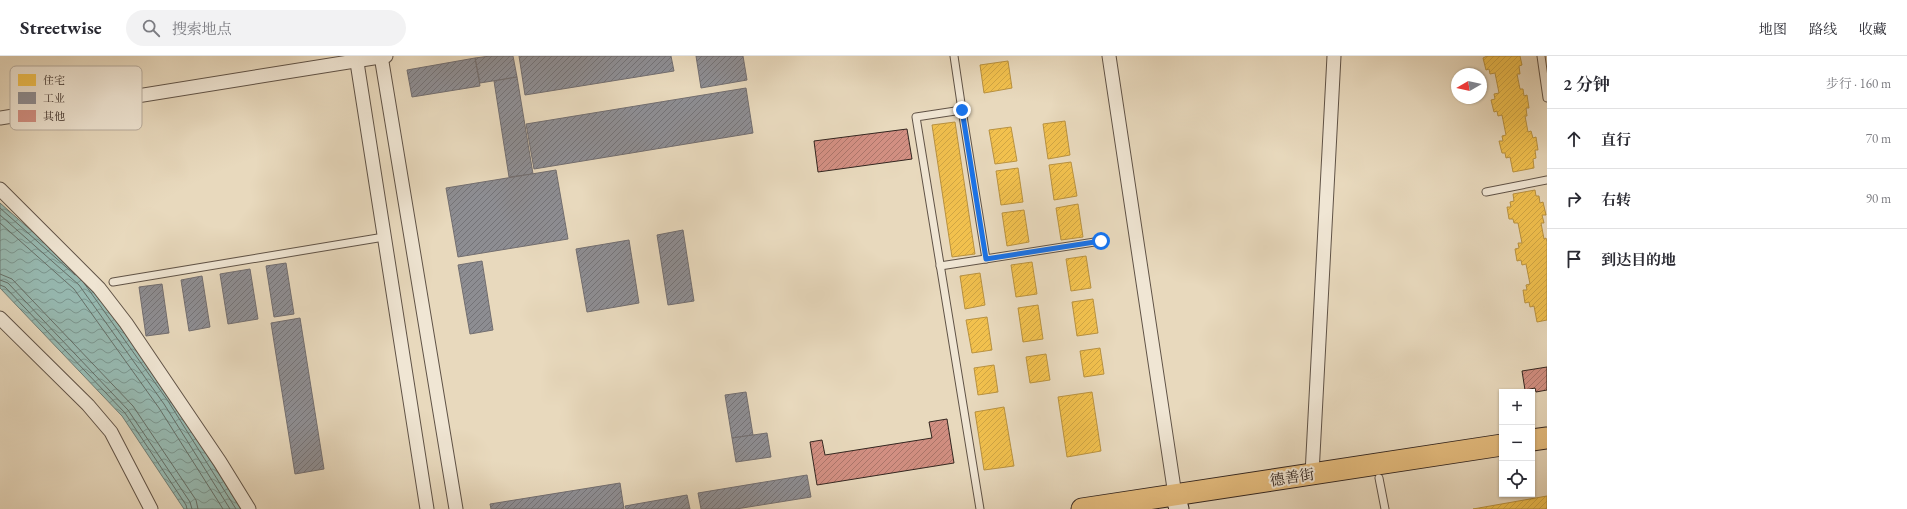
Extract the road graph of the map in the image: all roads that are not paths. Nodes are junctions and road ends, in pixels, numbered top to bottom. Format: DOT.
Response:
graph roads {
  1 [pos="382,56"];
  2 [pos="954,56"];
  3 [pos="1109,56"];
  4 [pos="1334,56"];
  5 [pos="1541,56"];
  6 [pos="356,58"];
  7 [pos="142,94"];
  8 [pos="1547,98"];
  9 [pos="962,110"];
  10 [pos="10,116"];
  11 [pos="0,118"];
  12 [pos="1547,180"];
  13 [pos="0,189"];
  14 [pos="1486,192"];
  15 [pos="384,237"];
  16 [pos="1101,241"];
  17 [pos="986,259"];
  18 [pos="940,266"];
  19 [pos="113,282"];
  20 [pos="0,318"];
  21 [pos="1547,438"];
  22 [pos="1535,440"];
  23 [pos="1499,445"];
  24 [pos="1547,452"];
  25 [pos="1535,454"];
  26 [pos="1499,459"];
  27 [pos="1312,474"];
  28 [pos="1379,478"];
  29 [pos="1177,505"];
  30 [pos="151,509"];
  31 [pos="249,509"];
  32 [pos="428,509"];
  33 [pos="456,509"];
  34 [pos="980,509"];
  35 [pos="1082,509"];
  36 [pos="1385,509"];
  1 -- 6 [label="street"];
  1 -- 33 [label="street"];
  2 -- 9 [label="lane"];
  3 -- 29 [label="street"];
  4 -- 27 [label="street"];
  5 -- 8 [label="lane"];
  6 -- 7 [label="street"];
  6 -- 15 [label="street"];
  9 -- 17 [label="lane"];
  9 -- 18 [label="lane"];
  10 -- 11 [label="street"];
  12 -- 14 [label="lane"];
  13 -- 31 [label="street"];
  15 -- 19 [label="lane"];
  15 -- 32 [label="street"];
  16 -- 17 [label="lane"];
  17 -- 18 [label="lane"];
  18 -- 34 [label="lane"];
  20 -- 30 [label="street"];
  21 -- 22 [label="main road"];
  23 -- 27 [label="main road, 德善街"];
  24 -- 25 [label="main road"];
  26 -- 28 [label="main road, 德善街"];
  27 -- 29 [label="main road, 德善街"];
  28 -- 29 [label="main road, 德善街"];
  28 -- 36 [label="lane"];
  29 -- 35 [label="main road, 德善街"];
}
